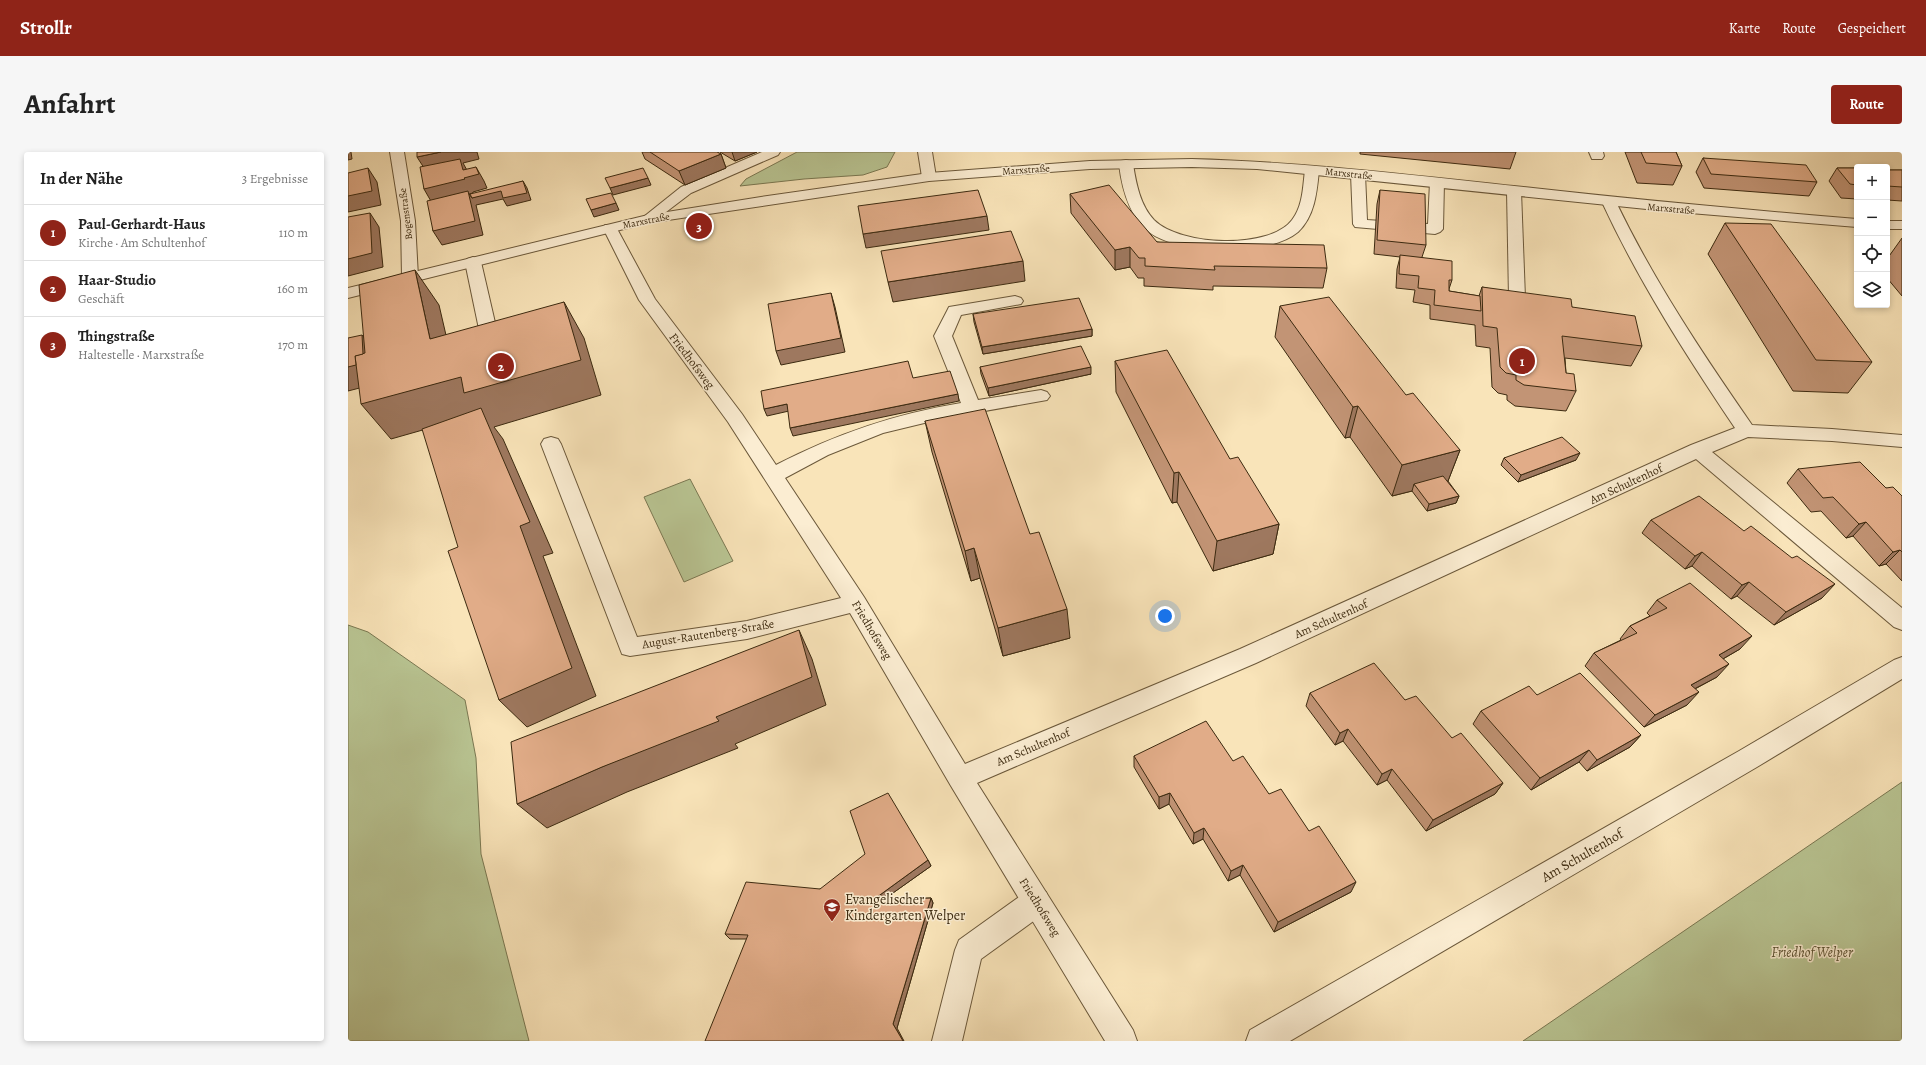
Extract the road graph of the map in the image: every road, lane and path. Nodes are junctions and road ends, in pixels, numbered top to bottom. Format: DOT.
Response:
graph roads {
  1 [pos="397,152"];
  2 [pos="773,152"];
  3 [pos="924,152"];
  4 [pos="1126,164"];
  5 [pos="1312,170"];
  6 [pos="1358,174"];
  7 [pos="929,178"];
  8 [pos="1437,182"];
  9 [pos="1514,192"];
  10 [pos="1609,202"];
  11 [pos="648,219"];
  12 [pos="1854,223"];
  13 [pos="1890,225"];
  14 [pos="1902,226"];
  15 [pos="610,228"];
  16 [pos="473,262"];
  17 [pos="410,277"];
  18 [pos="348,293"];
  19 [pos="1518,298"];
  20 [pos="1015,301"];
  21 [pos="494,355"];
  22 [pos="1041,396"];
  23 [pos="972,407"];
  24 [pos="1746,431"];
  25 [pos="1902,441"];
  26 [pos="551,444"];
  27 [pos="1698,450"];
  28 [pos="774,475"];
  29 [pos="856,603"];
  30 [pos="1902,621"];
  31 [pos="1902,667"];
  32 [pos="960,778"];
  33 [pos="1036,902"];
  34 [pos="947,1041"];
  35 [pos="1122,1041"];
  36 [pos="1261,1041"];
  1 -- 17 [label="street, Bogenstraße"];
  2 -- 11 [label="street"];
  3 -- 7 [label="street"];
  4 -- 5 [label="street, Marxstraße"];
  4 -- 5 [label="street"];
  4 -- 7 [label="street, Marxstraße"];
  5 -- 6 [label="street, Marxstraße"];
  6 -- 8 [label="street, Marxstraße"];
  6 -- 8 [label="street"];
  7 -- 11 [label="street, Marxstraße"];
  8 -- 9 [label="street, Marxstraße"];
  9 -- 10 [label="street, Marxstraße"];
  9 -- 19 [label="street"];
  10 -- 12 [label="street, Marxstraße"];
  10 -- 24 [label="street"];
  11 -- 15 [label="street, Marxstraße"];
  13 -- 14 [label="street"];
  15 -- 16 [label="street, Marxstraße"];
  15 -- 28 [label="street, Friedhofsweg"];
  16 -- 17 [label="street, Marxstraße"];
  16 -- 21 [label="street"];
  17 -- 18 [label="street, Marxstraße"];
  20 -- 23 [label="street"];
  22 -- 23 [label="street"];
  23 -- 28 [label="street"];
  24 -- 25 [label="street, Am Schultenhof"];
  24 -- 27 [label="street, Am Schultenhof"];
  26 -- 29 [label="street, August-Rautenberg-Straße"];
  27 -- 30 [label="street"];
  27 -- 32 [label="street, Am Schultenhof"];
  28 -- 29 [label="street, Friedhofsweg"];
  29 -- 32 [label="street, Friedhofsweg"];
  31 -- 36 [label="street, Am Schultenhof"];
  32 -- 33 [label="street, Friedhofsweg"];
  33 -- 34 [label="street"];
  33 -- 35 [label="street, Friedhofsweg"];
}
